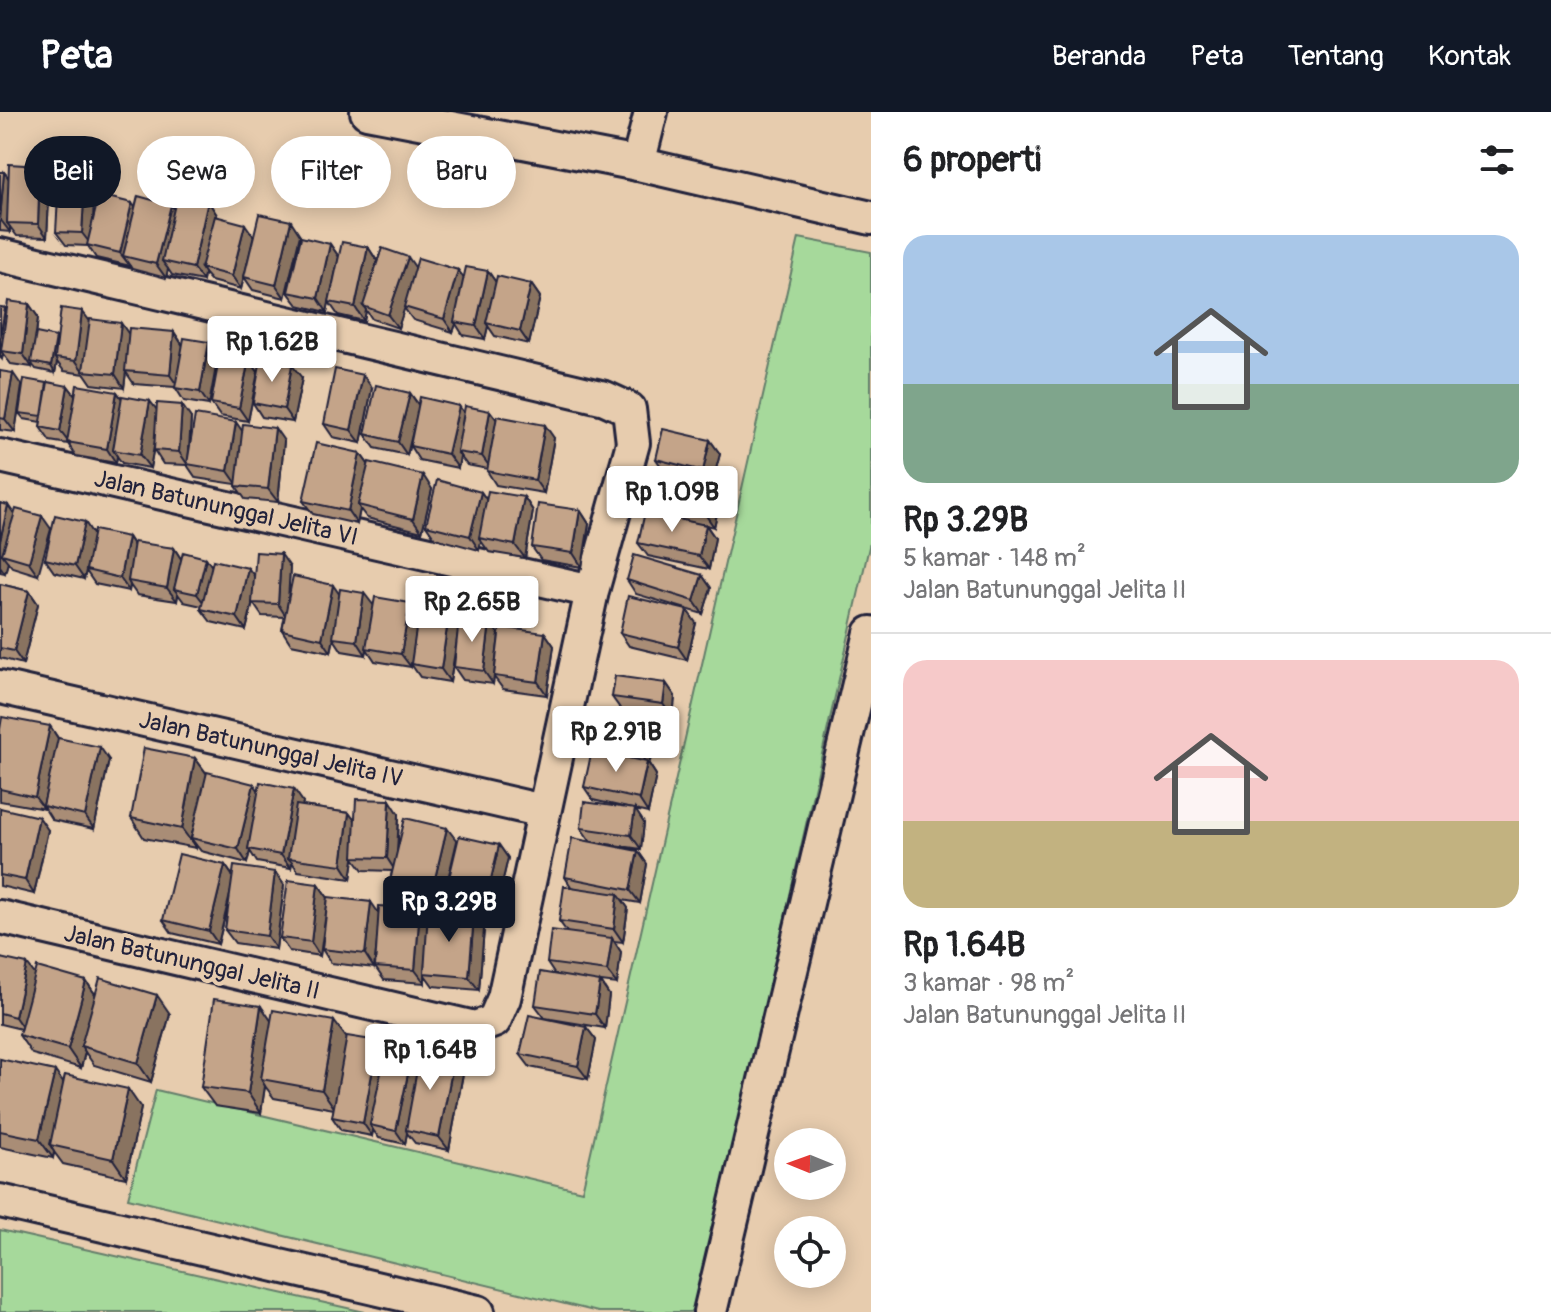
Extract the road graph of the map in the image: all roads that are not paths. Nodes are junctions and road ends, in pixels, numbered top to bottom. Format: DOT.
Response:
graph roads {
  1 [pos="367,112"];
  2 [pos="651,112"];
  3 [pos="638,164"];
  4 [pos="871,218"];
  5 [pos="0,255"];
  6 [pos="0,456"];
  7 [pos="592,591"];
  8 [pos="871,633"];
  9 [pos="0,687"];
  10 [pos="858,743"];
  11 [pos="543,811"];
  12 [pos="0,917"];
  13 [pos="0,1201"];
  14 [pos="478,1312"];
  15 [pos="710,1312"];
  1 -- 3 [label="street"];
  2 -- 3 [label="street"];
  3 -- 4 [label="street"];
  5 -- 7 [label="street, Jalan Batununggal Jelita II"];
  6 -- 7 [label="street, Jalan Batununggal Jelita VI"];
  7 -- 11 [label="street, Jalan Batununggal Jelita II"];
  8 -- 10 [label="street"];
  9 -- 11 [label="street, Jalan Batununggal Jelita IV"];
  10 -- 15 [label="street"];
  11 -- 12 [label="street, Jalan Batununggal Jelita II"];
  13 -- 14 [label="street"];
}
